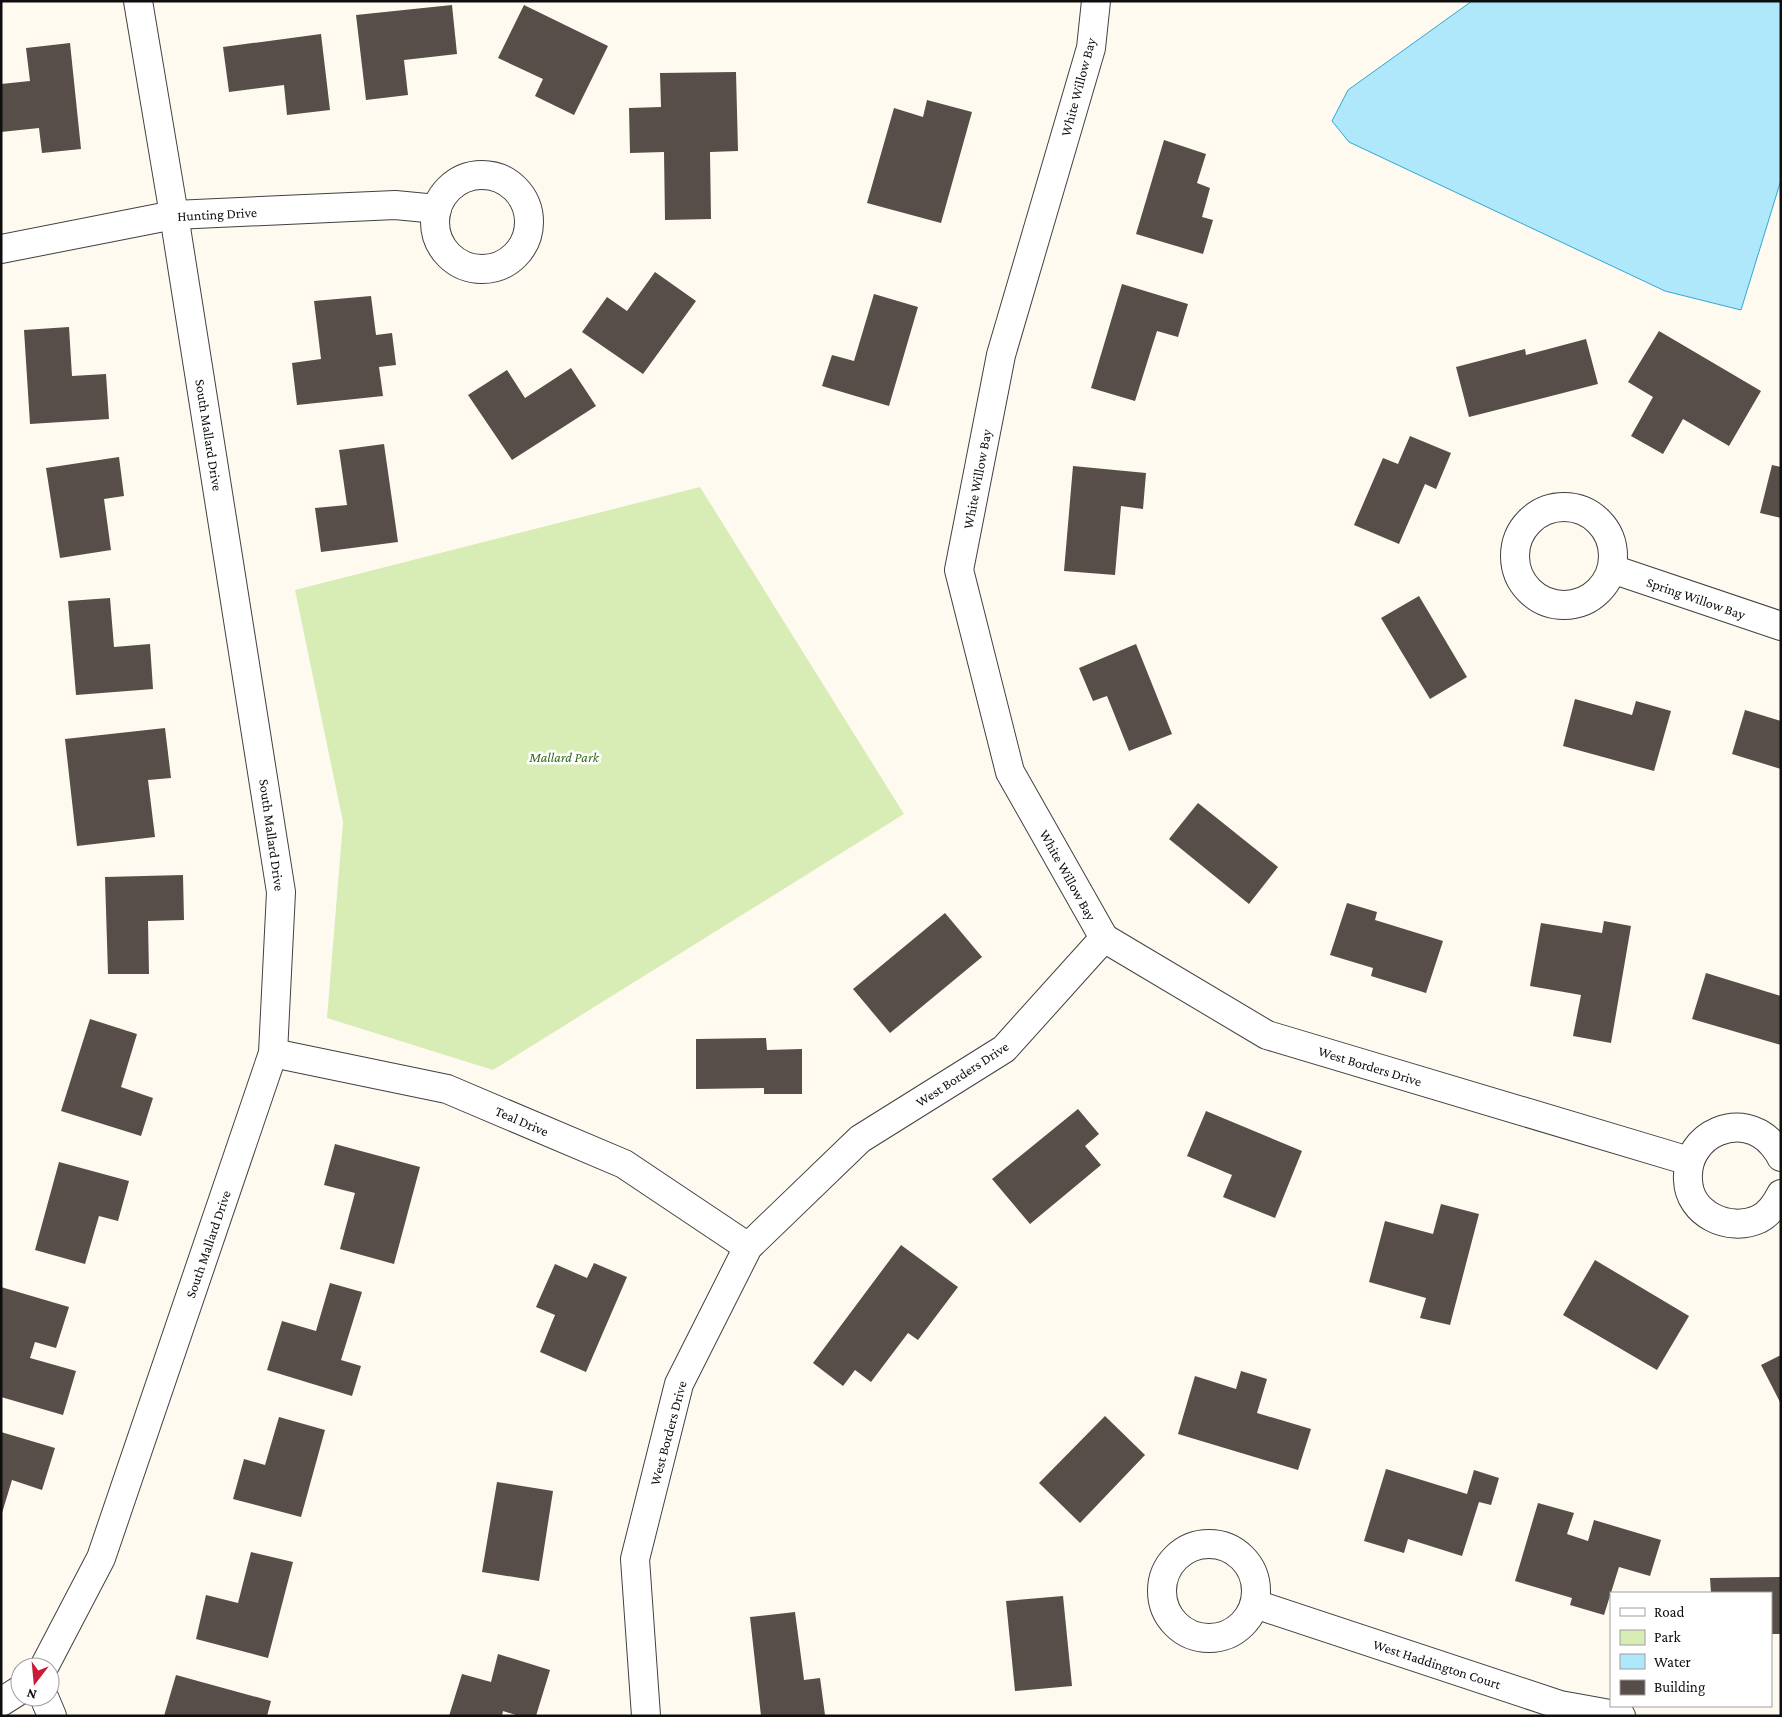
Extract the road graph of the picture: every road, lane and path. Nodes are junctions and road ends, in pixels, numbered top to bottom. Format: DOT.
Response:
graph roads {
  1 [pos="138,1"];
  2 [pos="1096,1"];
  3 [pos="436,208"];
  4 [pos="174,215"];
  5 [pos="1,249"];
  6 [pos="1612,569"];
  7 [pos="1781,626"];
  8 [pos="1104,938"];
  9 [pos="273,1052"];
  10 [pos="1781,1157"];
  11 [pos="1689,1161"];
  12 [pos="1781,1194"];
  13 [pos="748,1247"];
  14 [pos="1255,1604"];
  15 [pos="49,1657"];
  16 [pos="646,1716"];
  17 [pos="1621,1716"];
  1 -- 4 [label="street, South Mallard Drive"];
  2 -- 8 [label="street, White Willow Bay"];
  3 -- 4 [label="street, Hunting Drive"];
  4 -- 5 [label="street, Hunting Drive"];
  4 -- 9 [label="street, South Mallard Drive"];
  6 -- 7 [label="street, Spring Willow Bay"];
  8 -- 11 [label="street, West Borders Drive"];
  8 -- 13 [label="street, West Borders Drive"];
  9 -- 13 [label="street, Teal Drive"];
  9 -- 15 [label="street, South Mallard Drive"];
  10 -- 11 [label="street"];
  11 -- 12 [label="street"];
  13 -- 16 [label="street, West Borders Drive"];
  14 -- 17 [label="street, West Haddington Court"];
}
